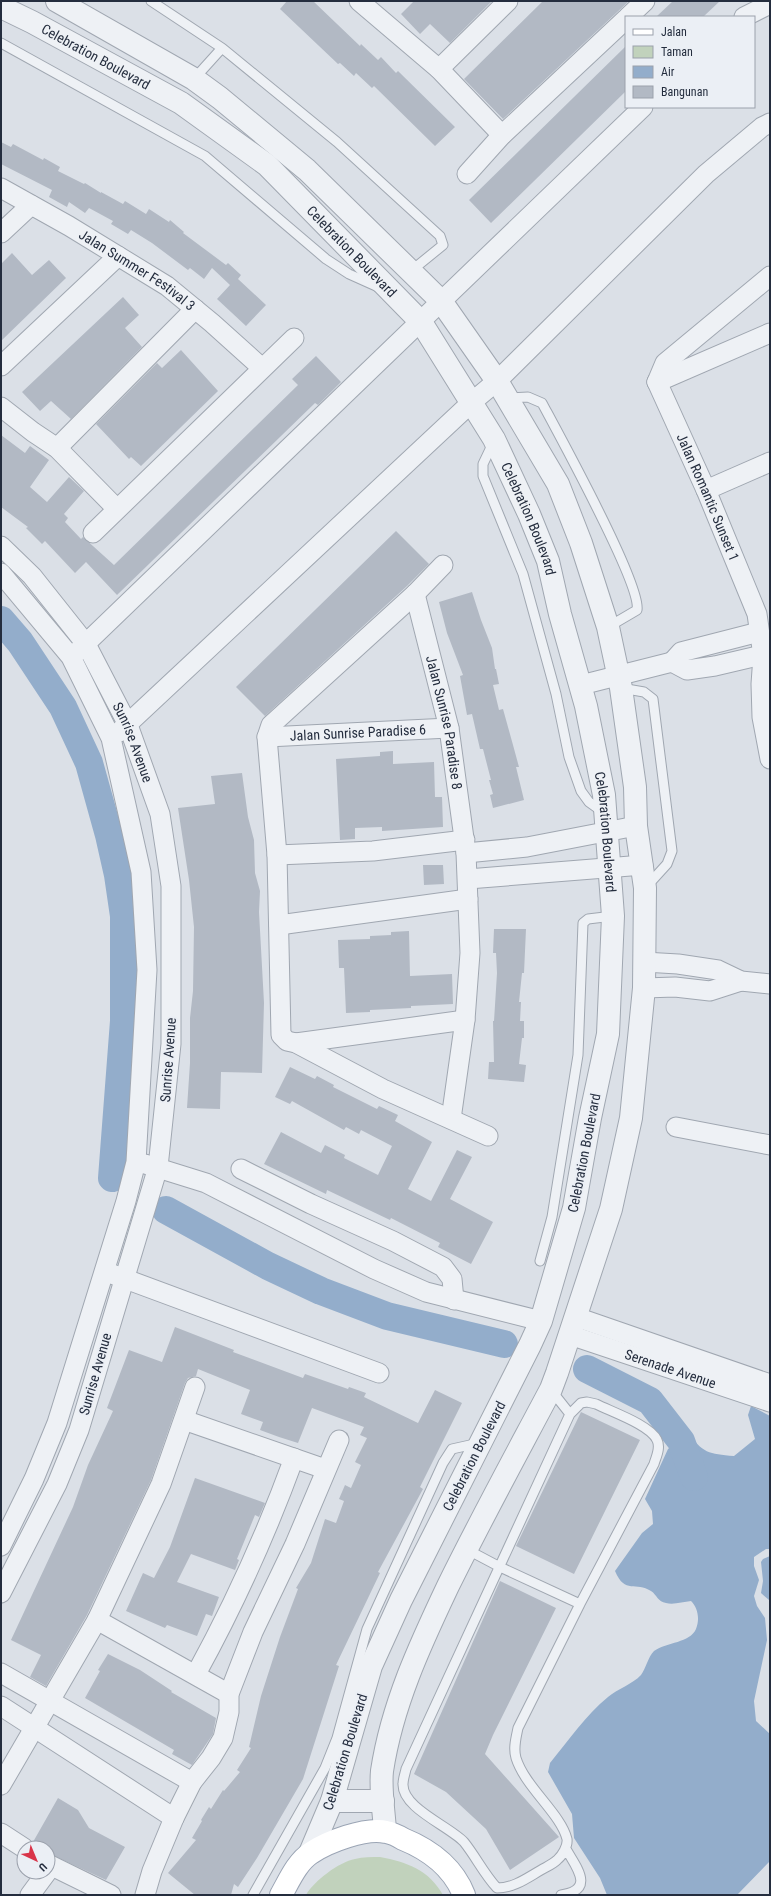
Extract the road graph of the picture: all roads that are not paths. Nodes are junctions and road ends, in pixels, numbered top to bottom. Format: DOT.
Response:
graph roads {
  1 [pos="57,1"];
  2 [pos="151,1"];
  3 [pos="508,1"];
  4 [pos="646,1"];
  5 [pos="367,3"];
  6 [pos="770,4"];
  7 [pos="1,7"];
  8 [pos="629,16"];
  9 [pos="746,16"];
  10 [pos="625,20"];
  11 [pos="1,44"];
  12 [pos="222,48"];
  13 [pos="440,69"];
  14 [pos="194,79"];
  15 [pos="642,108"];
  16 [pos="770,123"];
  17 [pos="502,135"];
  18 [pos="467,174"];
  19 [pos="1,188"];
  20 [pos="31,205"];
  21 [pos="1,233"];
  22 [pos="118,256"];
  23 [pos="411,271"];
  24 [pos="770,276"];
  25 [pos="393,293"];
  26 [pos="441,300"];
  27 [pos="195,309"];
  28 [pos="421,322"];
  29 [pos="770,333"];
  30 [pos="294,338"];
  31 [pos="1,366"];
  32 [pos="262,368"];
  33 [pos="657,382"];
  34 [pos="502,389"];
  35 [pos="472,402"];
  36 [pos="1,407"];
  37 [pos="494,439"];
  38 [pos="57,448"];
  39 [pos="770,462"];
  40 [pos="706,490"];
  41 [pos="117,509"];
  42 [pos="93,533"];
  43 [pos="1,546"];
  44 [pos="444,565"];
  45 [pos="1,573"];
  46 [pos="415,594"];
  47 [pos="762,618"];
  48 [pos="608,627"];
  49 [pos="710,643"];
  50 [pos="86,644"];
  51 [pos="767,655"];
  52 [pos="71,657"];
  53 [pos="672,662"];
  54 [pos="716,666"];
  55 [pos="619,682"];
  56 [pos="581,685"];
  57 [pos="128,724"];
  58 [pos="449,728"];
  59 [pos="267,737"];
  60 [pos="111,738"];
  61 [pos="770,759"];
  62 [pos="606,823"];
  63 [pos="636,826"];
  64 [pos="465,847"];
  65 [pos="277,855"];
  66 [pos="643,865"];
  67 [pos="609,867"];
  68 [pos="468,879"];
  69 [pos="645,888"];
  70 [pos="468,899"];
  71 [pos="613,916"];
  72 [pos="279,924"];
  73 [pos="644,962"];
  74 [pos="740,981"];
  75 [pos="770,984"];
  76 [pos="644,988"];
  77 [pos="465,1020"];
  78 [pos="296,1043"];
  79 [pos="451,1119"];
  80 [pos="676,1127"];
  81 [pos="488,1136"];
  82 [pos="770,1145"];
  83 [pos="136,1162"];
  84 [pos="158,1167"];
  85 [pos="241,1169"];
  86 [pos="540,1261"];
  87 [pos="103,1271"];
  88 [pos="123,1278"];
  89 [pos="454,1300"];
  90 [pos="540,1320"];
  91 [pos="573,1326"];
  92 [pos="379,1373"];
  93 [pos="770,1384"];
  94 [pos="195,1387"];
  95 [pos="551,1389"];
  96 [pos="770,1402"];
  97 [pos="570,1414"];
  98 [pos="184,1420"];
  99 [pos="339,1440"];
  100 [pos="482,1443"];
  101 [pos="294,1458"];
  102 [pos="325,1469"];
  103 [pos="1,1546"];
  104 [pos="466,1549"];
  105 [pos="500,1567"];
  106 [pos="1,1593"];
  107 [pos="580,1604"];
  108 [pos="97,1620"];
  109 [pos="1,1673"];
  110 [pos="196,1674"];
  111 [pos="229,1694"];
  112 [pos="50,1700"];
  113 [pos="1,1706"];
  114 [pos="35,1727"];
  115 [pos="192,1782"];
  116 [pos="1,1785"];
  117 [pos="332,1801"];
  118 [pos="383,1801"];
  119 [pos="174,1818"];
  120 [pos="385,1831"];
  121 [pos="1,1832"];
  122 [pos="16,1842"];
  123 [pos="566,1849"];
  124 [pos="310,1853"];
  125 [pos="56,1871"];
  126 [pos="40,1880"];
  127 [pos="30,1895"];
  128 [pos="111,1895"];
  129 [pos="145,1895"];
  130 [pos="253,1895"];
  131 [pos="281,1895"];
  132 [pos="464,1895"];
  133 [pos="561,1895"];
  1 -- 14 [label="street, Celebration Boulevard"];
  2 -- 12 [label="lane"];
  3 -- 13 [label="street"];
  4 -- 8 [label="street"];
  5 -- 13 [label="street"];
  6 -- 9 [label="street"];
  7 -- 25 [label="street, Celebration Boulevard"];
  10 -- 17 [label="street"];
  11 -- 25 [label="lane"];
  12 -- 14 [label="lane"];
  12 -- 23 [label="lane"];
  13 -- 17 [label="street"];
  14 -- 23 [label="street, Celebration Boulevard"];
  15 -- 26 [label="street"];
  16 -- 34 [label="street"];
  17 -- 18 [label="street"];
  19 -- 20 [label="street, Jalan Summer Festival 3"];
  20 -- 21 [label="street"];
  20 -- 22 [label="street, Jalan Summer Festival 3"];
  22 -- 27 [label="street, Jalan Summer Festival 3"];
  22 -- 31 [label="street"];
  23 -- 26 [label="street, Celebration Boulevard"];
  24 -- 33 [label="street"];
  25 -- 28 [label="street, Celebration Boulevard"];
  26 -- 28 [label="street"];
  26 -- 34 [label="street, Celebration Boulevard"];
  27 -- 32 [label="street, Jalan Summer Festival 3"];
  27 -- 38 [label="street"];
  28 -- 35 [label="street, Celebration Boulevard"];
  28 -- 50 [label="street"];
  29 -- 33 [label="street"];
  30 -- 32 [label="street"];
  32 -- 41 [label="street"];
  33 -- 40 [label="street, Jalan Romantic Sunset 1"];
  34 -- 35 [label="street"];
  34 -- 48 [label="street, Celebration Boulevard"];
  34 -- 48 [label="lane"];
  35 -- 37 [label="street, Celebration Boulevard"];
  35 -- 57 [label="street"];
  36 -- 38 [label="street"];
  37 -- 56 [label="street, Celebration Boulevard"];
  37 -- 62 [label="lane"];
  38 -- 41 [label="street"];
  39 -- 40 [label="street"];
  40 -- 47 [label="street, Jalan Romantic Sunset 1"];
  41 -- 42 [label="street"];
  43 -- 50 [label="street, Sunrise Avenue"];
  44 -- 46 [label="street"];
  45 -- 52 [label="street, Sunrise Avenue"];
  46 -- 58 [label="street, Jalan Sunrise Paradise 8"];
  46 -- 59 [label="street"];
  47 -- 49 [label="street"];
  47 -- 51 [label="street, Jalan Romantic Sunset 1"];
  48 -- 55 [label="street, Celebration Boulevard"];
  49 -- 53 [label="street"];
  49 -- 54 [label="street"];
  50 -- 52 [label="street"];
  50 -- 57 [label="street, Sunrise Avenue"];
  51 -- 54 [label="street"];
  51 -- 61 [label="street, Jalan Romantic Sunset 1"];
  52 -- 60 [label="street, Sunrise Avenue"];
  53 -- 54 [label="street"];
  53 -- 55 [label="street"];
  55 -- 56 [label="street"];
  55 -- 63 [label="street, Celebration Boulevard"];
  55 -- 69 [label="lane"];
  56 -- 62 [label="street, Celebration Boulevard"];
  57 -- 60 [label="street"];
  57 -- 84 [label="street, Sunrise Avenue"];
  58 -- 59 [label="street, Jalan Sunrise Paradise 6"];
  58 -- 64 [label="street, Jalan Sunrise Paradise 8"];
  59 -- 65 [label="street"];
  60 -- 83 [label="street, Sunrise Avenue"];
  62 -- 63 [label="street"];
  62 -- 64 [label="street"];
  62 -- 67 [label="street, Celebration Boulevard"];
  63 -- 66 [label="street, Celebration Boulevard"];
  64 -- 65 [label="street"];
  64 -- 68 [label="street, Jalan Sunrise Paradise 8"];
  65 -- 72 [label="street"];
  66 -- 67 [label="street"];
  66 -- 69 [label="street, Celebration Boulevard"];
  67 -- 68 [label="street"];
  67 -- 71 [label="street, Celebration Boulevard"];
  68 -- 70 [label="street, Jalan Sunrise Paradise 8"];
  69 -- 73 [label="street, Celebration Boulevard"];
  70 -- 72 [label="street"];
  70 -- 77 [label="street, Jalan Sunrise Paradise 8"];
  71 -- 86 [label="lane"];
  71 -- 90 [label="street, Celebration Boulevard"];
  72 -- 78 [label="street"];
  73 -- 74 [label="street"];
  73 -- 76 [label="street, Celebration Boulevard"];
  74 -- 75 [label="street"];
  74 -- 76 [label="street"];
  76 -- 91 [label="street, Celebration Boulevard"];
  77 -- 78 [label="street"];
  77 -- 79 [label="street, Jalan Sunrise Paradise 8"];
  78 -- 79 [label="street"];
  79 -- 81 [label="street"];
  80 -- 82 [label="street"];
  83 -- 84 [label="street"];
  83 -- 87 [label="street, Sunrise Avenue"];
  84 -- 88 [label="street, Sunrise Avenue"];
  84 -- 89 [label="street"];
  85 -- 89 [label="street"];
  87 -- 88 [label="street"];
  87 -- 103 [label="street, Sunrise Avenue"];
  88 -- 92 [label="street"];
  88 -- 106 [label="street, Sunrise Avenue"];
  89 -- 90 [label="street"];
  90 -- 100 [label="street, Celebration Boulevard"];
  91 -- 93 [label="street, Serenade Avenue"];
  91 -- 95 [label="street, Celebration Boulevard"];
  91 -- 96 [label="street, Serenade Avenue"];
  94 -- 98 [label="street"];
  95 -- 97 [label="lane"];
  95 -- 104 [label="street, Celebration Boulevard"];
  97 -- 105 [label="lane"];
  97 -- 107 [label="lane"];
  98 -- 101 [label="street"];
  98 -- 108 [label="street"];
  99 -- 102 [label="street"];
  100 -- 117 [label="street, Celebration Boulevard"];
  100 -- 130 [label="lane"];
  101 -- 102 [label="street"];
  101 -- 110 [label="street"];
  102 -- 111 [label="street"];
  104 -- 105 [label="lane"];
  104 -- 118 [label="street, Celebration Boulevard"];
  105 -- 107 [label="lane"];
  105 -- 123 [label="lane"];
  107 -- 123 [label="lane"];
  108 -- 110 [label="street"];
  108 -- 112 [label="street"];
  109 -- 112 [label="street"];
  110 -- 111 [label="street"];
  111 -- 115 [label="street"];
  112 -- 114 [label="street"];
  112 -- 115 [label="street"];
  113 -- 114 [label="street"];
  114 -- 116 [label="street"];
  114 -- 119 [label="street"];
  115 -- 119 [label="street"];
  117 -- 118 [label="street"];
  117 -- 124 [label="street, Celebration Boulevard"];
  118 -- 120 [label="street, Celebration Boulevard"];
  119 -- 129 [label="street"];
  120 -- 124 [label="main road"];
  120 -- 132 [label="main road"];
  121 -- 122 [label="street"];
  123 -- 133 [label="lane"];
  124 -- 131 [label="main road"];
  125 -- 128 [label="street"];
  126 -- 127 [label="street"];
}
